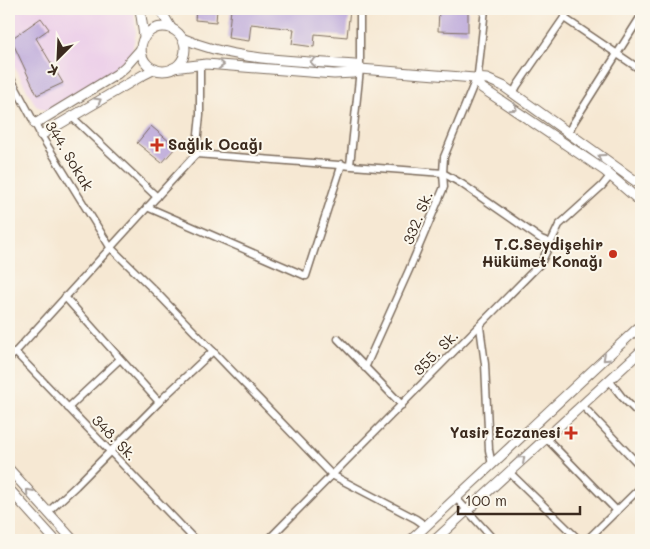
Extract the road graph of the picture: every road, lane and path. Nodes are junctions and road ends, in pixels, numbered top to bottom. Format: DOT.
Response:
graph roads {
  1 [pos="140,9"];
  2 [pos="160,9"];
  3 [pos="360,9"];
  4 [pos="485,9"];
  5 [pos="570,9"];
  6 [pos="641,16"];
  7 [pos="564,18"];
  8 [pos="170,28"];
  9 [pos="144,36"];
  10 [pos="182,38"];
  11 [pos="141,49"];
  12 [pos="618,54"];
  13 [pos="200,65"];
  14 [pos="173,68"];
  15 [pos="360,69"];
  16 [pos="156,70"];
  17 [pos="641,70"];
  18 [pos="9,75"];
  19 [pos="477,76"];
  20 [pos="513,94"];
  21 [pos="72,117"];
  22 [pos="35,124"];
  23 [pos="569,133"];
  24 [pos="41,135"];
  25 [pos="196,154"];
  26 [pos="342,164"];
  27 [pos="350,165"];
  28 [pos="443,173"];
  29 [pos="611,176"];
  30 [pos="641,185"];
  31 [pos="157,197"];
  32 [pos="641,202"];
  33 [pos="147,207"];
  34 [pos="550,242"];
  35 [pos="110,248"];
  36 [pos="64,297"];
  37 [pos="641,325"];
  38 [pos="480,326"];
  39 [pos="338,339"];
  40 [pos="213,351"];
  41 [pos="641,351"];
  42 [pos="15,352"];
  43 [pos="9,359"];
  44 [pos="120,359"];
  45 [pos="365,368"];
  46 [pos="609,380"];
  47 [pos="159,402"];
  48 [pos="402,405"];
  49 [pos="582,405"];
  50 [pos="68,408"];
  51 [pos="641,416"];
  52 [pos="546,438"];
  53 [pos="110,452"];
  54 [pos="492,465"];
  55 [pos="641,466"];
  56 [pos="9,470"];
  57 [pos="509,472"];
  58 [pos="332,475"];
  59 [pos="641,487"];
  60 [pos="9,490"];
  61 [pos="456,498"];
  62 [pos="466,511"];
  63 [pos="617,511"];
  64 [pos="48,512"];
  65 [pos="426,526"];
  66 [pos="593,534"];
  67 [pos="55,540"];
  68 [pos="73,540"];
  69 [pos="195,540"];
  70 [pos="268,540"];
  71 [pos="411,540"];
  72 [pos="435,540"];
  73 [pos="494,540"];
  74 [pos="579,540"];
  75 [pos="587,540"];
  76 [pos="600,540"];
  1 -- 9 [label="street"];
  2 -- 8 [label="street"];
  3 -- 15 [label="street"];
  4 -- 19 [label="street, 332. Sk."];
  5 -- 7 [label="street"];
  6 -- 12 [label="street"];
  7 -- 12 [label="street"];
  7 -- 20 [label="street"];
  8 -- 9 [label="street"];
  8 -- 10 [label="street"];
  9 -- 11 [label="street"];
  10 -- 14 [label="street"];
  15 -- 10 [label="street, one-way"];
  11 -- 16 [label="street"];
  11 -- 22 [label="street"];
  12 -- 17 [label="street"];
  12 -- 23 [label="street"];
  13 -- 14 [label="street"];
  13 -- 15 [label="street, one-way"];
  13 -- 25 [label="street"];
  14 -- 16 [label="street"];
  15 -- 19 [label="street"];
  15 -- 27 [label="street"];
  21 -- 16 [label="street, one-way"];
  18 -- 22 [label="street, 344. Sokak"];
  19 -- 20 [label="street"];
  19 -- 28 [label="street, 332. Sk."];
  19 -- 29 [label="street, one-way"];
  20 -- 23 [label="street"];
  21 -- 24 [label="street"];
  21 -- 31 [label="street"];
  22 -- 24 [label="street, 344. Sokak"];
  30 -- 23 [label="street, one-way"];
  24 -- 35 [label="street, 344. Sokak"];
  25 -- 26 [label="street"];
  25 -- 31 [label="street"];
  26 -- 27 [label="street"];
  26 -- 33 [label="street"];
  27 -- 28 [label="street"];
  28 -- 34 [label="street"];
  28 -- 45 [label="street, 332. Sk."];
  29 -- 32 [label="street"];
  29 -- 34 [label="street, 355. Sk."];
  31 -- 33 [label="street"];
  33 -- 35 [label="street"];
  34 -- 38 [label="street, 355. Sk."];
  35 -- 36 [label="street"];
  35 -- 40 [label="street, 344. Sokak"];
  36 -- 42 [label="street"];
  36 -- 44 [label="street"];
  37 -- 54 [label="street, one-way"];
  38 -- 48 [label="street, 355. Sk."];
  38 -- 54 [label="street"];
  39 -- 45 [label="street"];
  40 -- 47 [label="street"];
  40 -- 58 [label="street, 344. Sokak"];
  41 -- 46 [label="street"];
  42 -- 43 [label="street"];
  42 -- 50 [label="street, 348. Sk."];
  44 -- 47 [label="street"];
  44 -- 50 [label="street"];
  45 -- 48 [label="street"];
  46 -- 49 [label="street"];
  46 -- 51 [label="street"];
  47 -- 53 [label="street"];
  48 -- 58 [label="street, 355. Sk."];
  49 -- 52 [label="street"];
  49 -- 55 [label="street"];
  50 -- 53 [label="street, 348. Sk."];
  57 -- 52 [label="street, one-way"];
  52 -- 63 [label="street"];
  53 -- 64 [label="street"];
  53 -- 69 [label="street, 348. Sk."];
  54 -- 61 [label="street"];
  64 -- 56 [label="street, one-way"];
  57 -- 62 [label="street"];
  57 -- 74 [label="street"];
  58 -- 65 [label="street, 344. Sokak"];
  58 -- 70 [label="street, 355. Sk."];
  59 -- 63 [label="street"];
  60 -- 67 [label="street"];
  61 -- 62 [label="street"];
  61 -- 65 [label="street"];
  62 -- 72 [label="street"];
  62 -- 73 [label="street"];
  63 -- 66 [label="street"];
  64 -- 68 [label="street"];
  65 -- 71 [label="street"];
  66 -- 75 [label="street"];
  66 -- 76 [label="street"];
}
